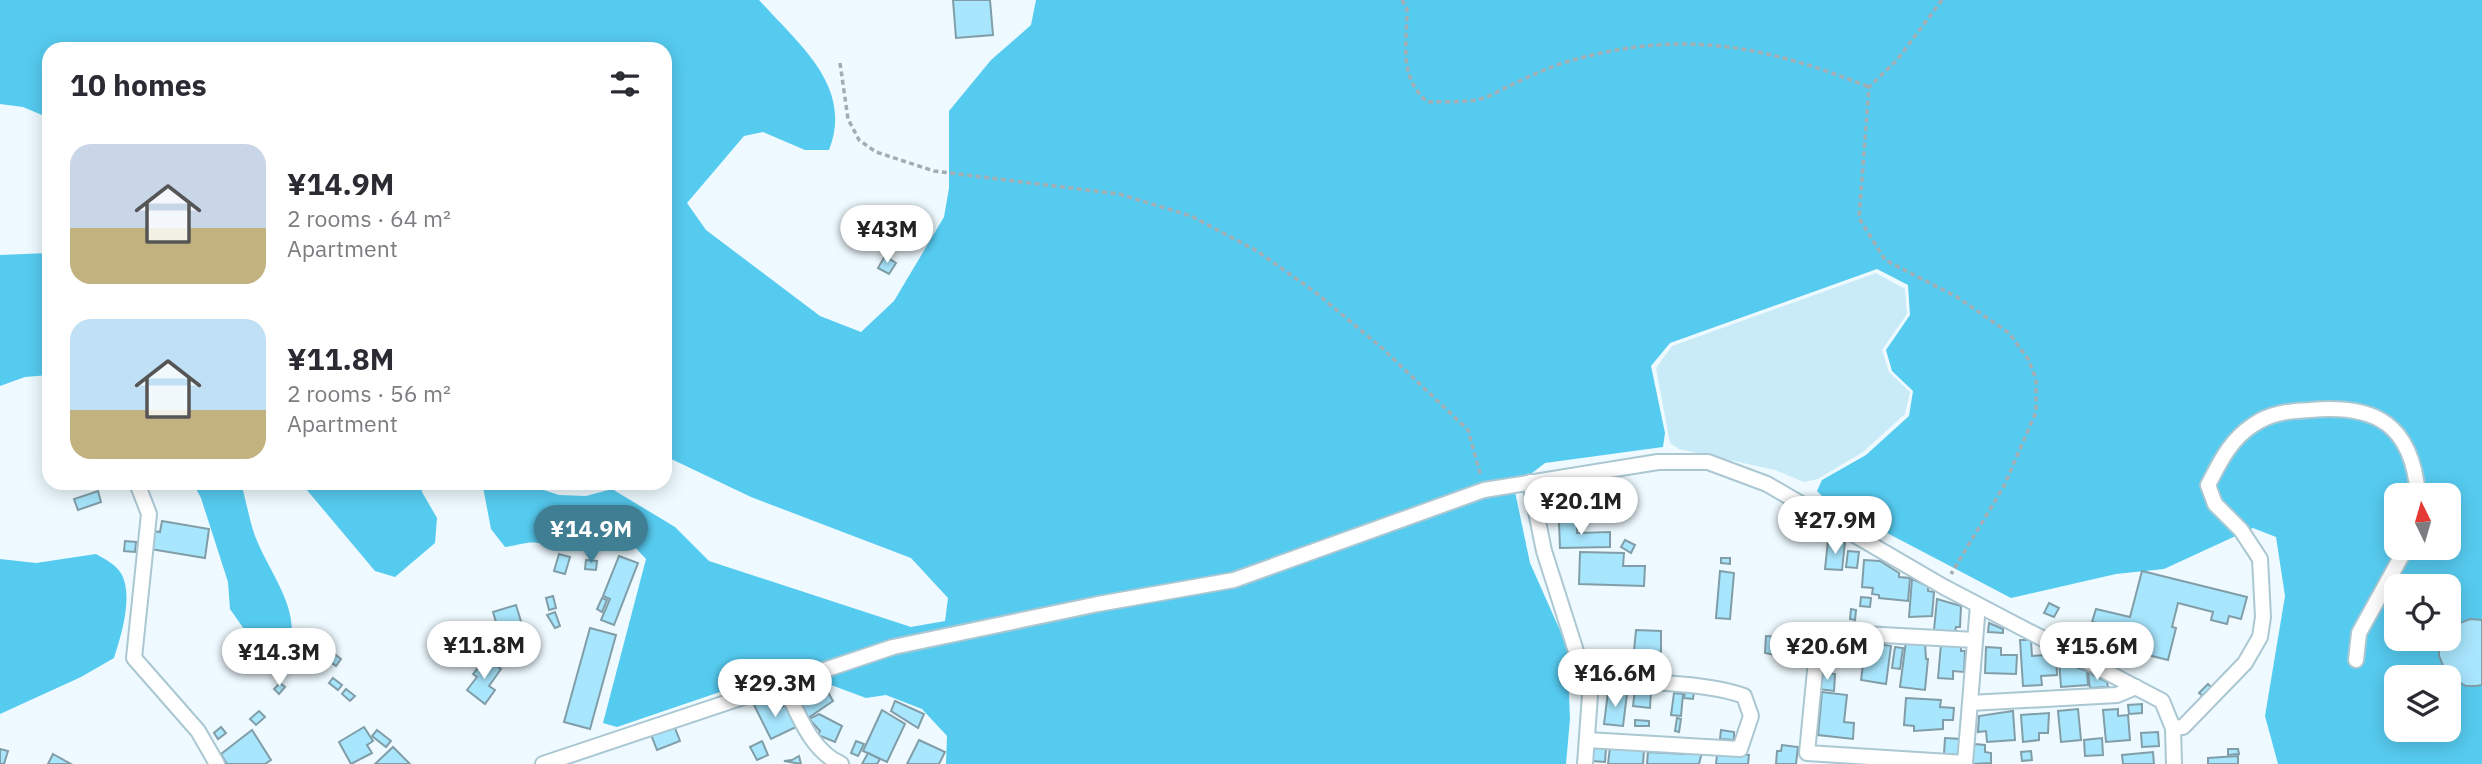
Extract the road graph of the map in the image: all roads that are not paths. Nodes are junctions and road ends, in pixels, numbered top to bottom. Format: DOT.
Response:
graph roads {
  1 [pos="1530,482"];
  2 [pos="2417,483"];
  3 [pos="140,490"];
  4 [pos="2399,560"];
  5 [pos="1978,605"];
  6 [pos="1975,640"];
  7 [pos="2356,660"];
  8 [pos="783,683"];
  9 [pos="1587,686"];
  10 [pos="2136,687"];
  11 [pos="1970,703"];
  12 [pos="2173,728"];
  13 [pos="1587,740"];
  14 [pos="217,764"];
  15 [pos="543,764"];
  16 [pos="841,764"];
  17 [pos="1585,764"];
  18 [pos="2174,764"];
  1 -- 5 [label="street"];
  1 -- 8 [label="street"];
  1 -- 9 [label="street"];
  2 -- 12 [label="street"];
  3 -- 14 [label="street"];
  4 -- 7 [label="street"];
  5 -- 6 [label="street"];
  5 -- 10 [label="street"];
  6 -- 11 [label="street"];
  6 -- 11 [label="street"];
  8 -- 15 [label="street"];
  8 -- 16 [label="street"];
  9 -- 13 [label="street"];
  9 -- 13 [label="street"];
  10 -- 11 [label="street"];
  10 -- 12 [label="street"];
  12 -- 18 [label="street"];
  13 -- 17 [label="street"];
}
